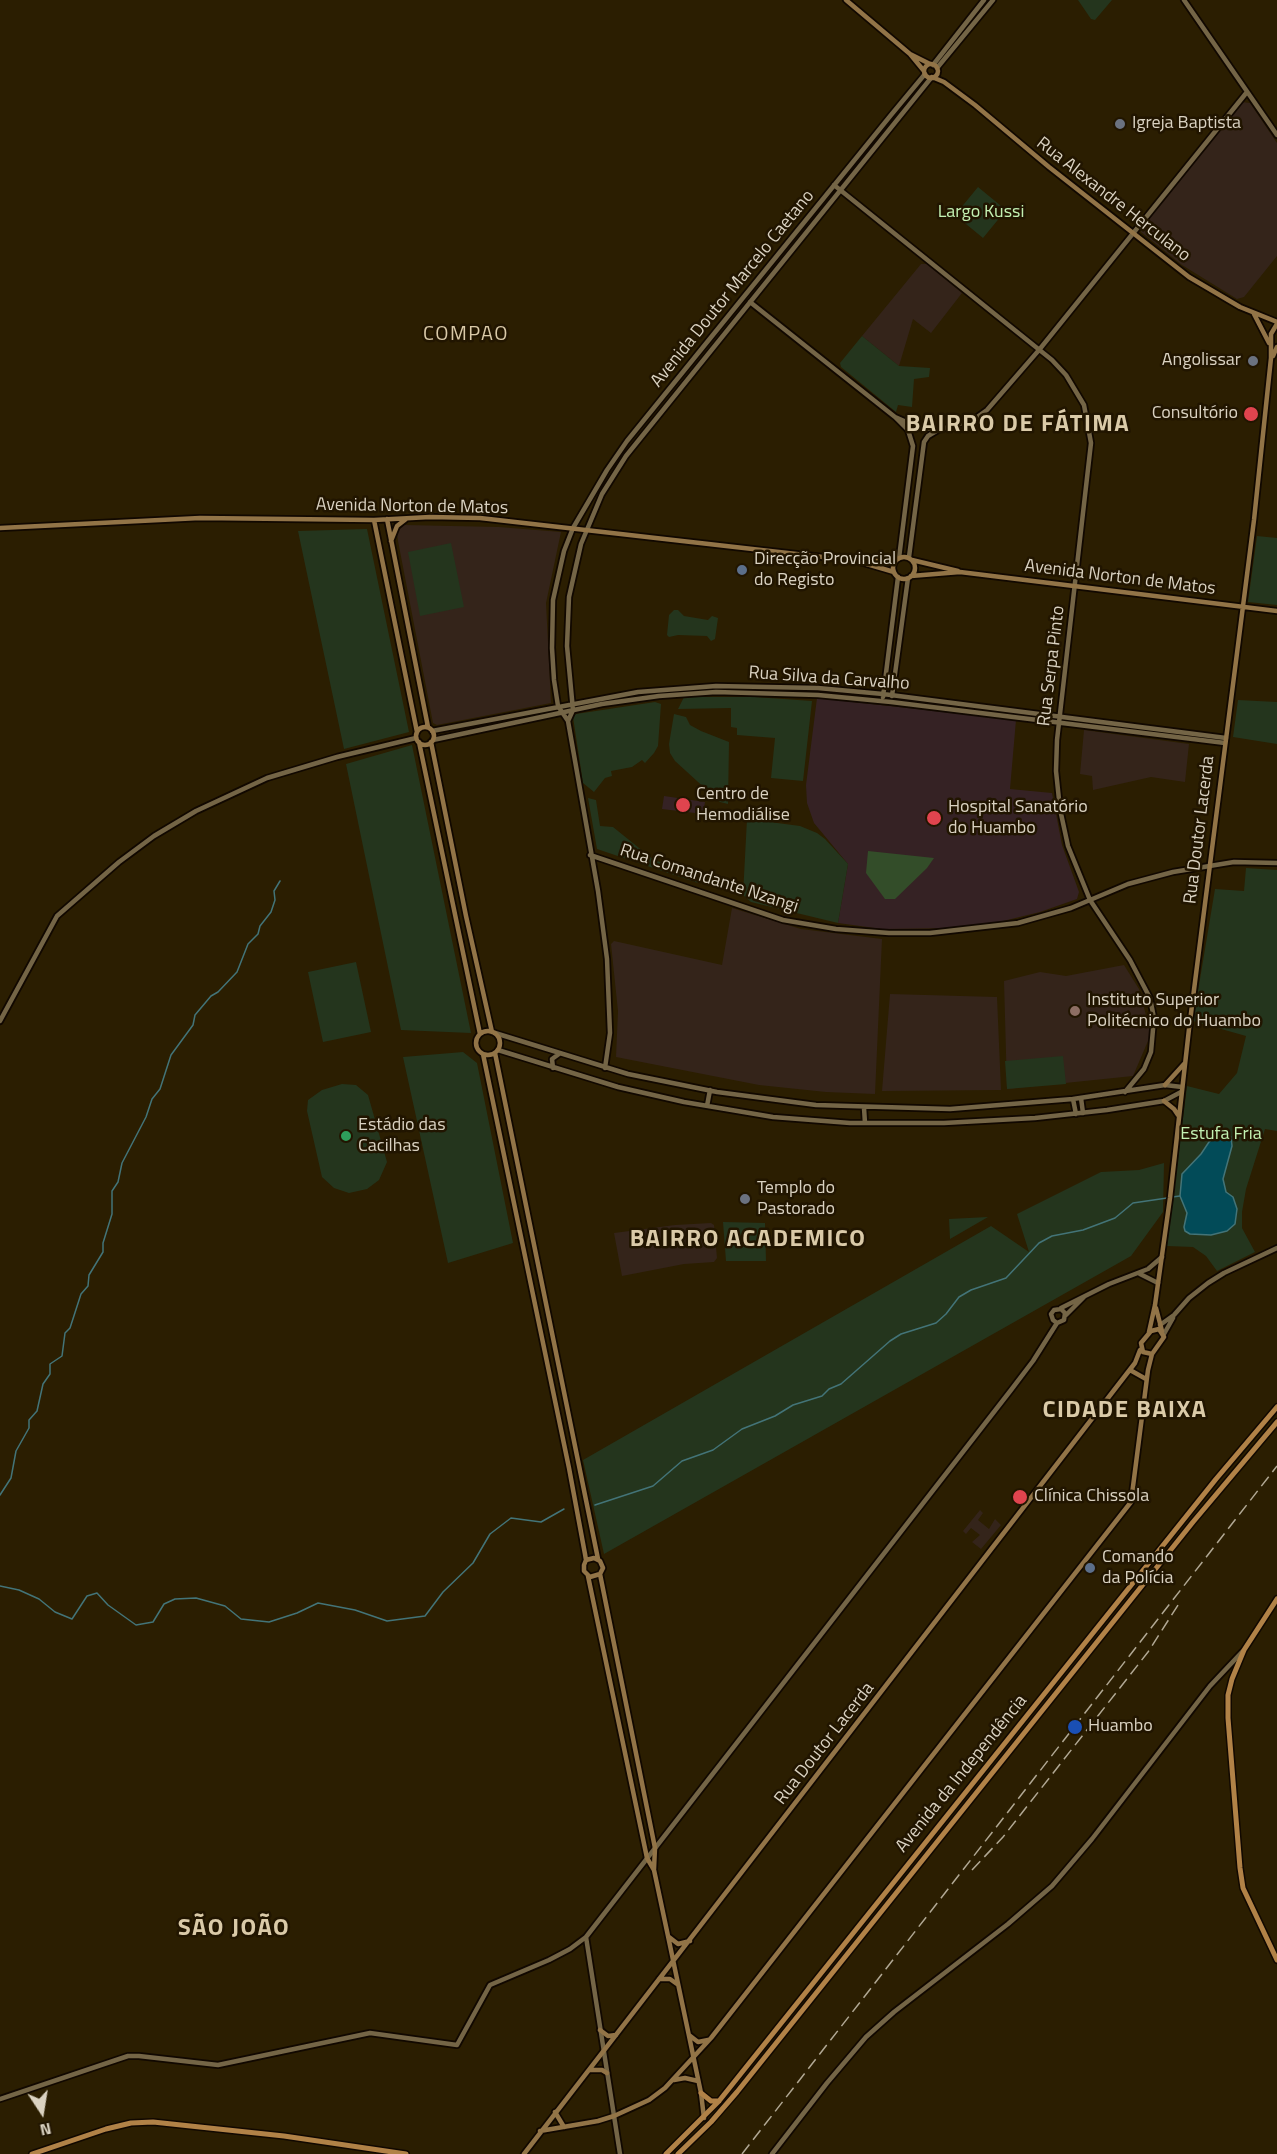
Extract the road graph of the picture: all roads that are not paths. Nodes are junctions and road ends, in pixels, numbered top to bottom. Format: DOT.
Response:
graph roads {
  1 [pos="846,0"];
  2 [pos="984,0"];
  3 [pos="993,0"];
  4 [pos="1184,0"];
  5 [pos="910,54"];
  6 [pos="934,67"];
  7 [pos="928,75"];
  8 [pos="944,82"];
  9 [pos="1247,92"];
  10 [pos="1277,135"];
  11 [pos="834,185"];
  12 [pos="840,189"];
  13 [pos="1133,234"];
  14 [pos="750,302"];
  15 [pos="1254,314"];
  16 [pos="1277,323"];
  17 [pos="1271,347"];
  18 [pos="1277,347"];
  19 [pos="1039,350"];
  20 [pos="1271,358"];
  21 [pos="895,417"];
  22 [pos="938,430"];
  23 [pos="387,519"];
  24 [pos="406,519"];
  25 [pos="375,520"];
  26 [pos="0,528"];
  27 [pos="573,528"];
  28 [pos="586,530"];
  29 [pos="390,543"];
  30 [pos="898,559"];
  31 [pos="910,559"];
  32 [pos="858,561"];
  33 [pos="894,572"];
  34 [pos="960,572"];
  35 [pos="898,577"];
  36 [pos="909,577"];
  37 [pos="1075,587"];
  38 [pos="1243,607"];
  39 [pos="1277,611"];
  40 [pos="793,687"];
  41 [pos="755,689"];
  42 [pos="572,692"];
  43 [pos="638,692"];
  44 [pos="792,694"];
  45 [pos="883,694"];
  46 [pos="556,695"];
  47 [pos="639,698"];
  48 [pos="891,699"];
  49 [pos="601,701"];
  50 [pos="882,701"];
  51 [pos="573,704"];
  52 [pos="558,706"];
  53 [pos="983,706"];
  54 [pos="573,710"];
  55 [pos="1027,711"];
  56 [pos="561,712"];
  57 [pos="982,712"];
  58 [pos="1060,716"];
  59 [pos="1026,718"];
  60 [pos="568,721"];
  61 [pos="1059,722"];
  62 [pos="1100,723"];
  63 [pos="430,729"];
  64 [pos="417,737"];
  65 [pos="432,741"];
  66 [pos="1225,741"];
  67 [pos="590,855"];
  68 [pos="1277,862"];
  69 [pos="1210,865"];
  70 [pos="1090,900"];
  71 [pos="0,1021"];
  72 [pos="494,1033"];
  73 [pos="480,1034"];
  74 [pos="497,1052"];
  75 [pos="483,1054"];
  76 [pos="559,1054"];
  77 [pos="1185,1062"];
  78 [pos="553,1068"];
  79 [pos="605,1068"];
  80 [pos="1165,1085"];
  81 [pos="1182,1089"];
  82 [pos="710,1090"];
  83 [pos="1125,1092"];
  84 [pos="1081,1098"];
  85 [pos="1073,1099"];
  86 [pos="1164,1101"];
  87 [pos="707,1106"];
  88 [pos="864,1108"];
  89 [pos="943,1109"];
  90 [pos="950,1109"];
  91 [pos="1083,1113"];
  92 [pos="1076,1114"];
  93 [pos="1178,1115"];
  94 [pos="944,1123"];
  95 [pos="951,1123"];
  96 [pos="865,1124"];
  97 [pos="1277,1248"];
  98 [pos="1162,1257"];
  99 [pos="1140,1274"];
  100 [pos="1158,1283"];
  101 [pos="1088,1293"];
  102 [pos="1155,1305"];
  103 [pos="1061,1309"];
  104 [pos="1174,1315"];
  105 [pos="1066,1316"];
  106 [pos="1057,1323"];
  107 [pos="1160,1325"];
  108 [pos="1153,1330"];
  109 [pos="1163,1333"];
  110 [pos="1148,1334"];
  111 [pos="1141,1347"];
  112 [pos="1152,1354"];
  113 [pos="1130,1370"];
  114 [pos="1146,1379"];
  115 [pos="1277,1407"];
  116 [pos="1277,1422"];
  117 [pos="1216,1479"];
  118 [pos="1224,1485"];
  119 [pos="1210,1486"];
  120 [pos="1218,1492"];
  121 [pos="598,1559"];
  122 [pos="586,1560"];
  123 [pos="600,1574"];
  124 [pos="588,1576"];
  125 [pos="1127,1592"];
  126 [pos="1134,1597"];
  127 [pos="1277,1599"];
  128 [pos="1244,1650"];
  129 [pos="1043,1697"];
  130 [pos="1050,1702"];
  131 [pos="974,1782"];
  132 [pos="982,1788"];
  133 [pos="655,1848"];
  134 [pos="917,1853"];
  135 [pos="647,1857"];
  136 [pos="925,1859"];
  137 [pos="654,1870"];
  138 [pos="862,1922"];
  139 [pos="869,1927"];
  140 [pos="668,1936"];
  141 [pos="586,1937"];
  142 [pos="690,1941"];
  143 [pos="832,1960"];
  144 [pos="1277,1960"];
  145 [pos="673,1964"];
  146 [pos="839,1965"];
  147 [pos="658,1979"];
  148 [pos="678,1986"];
  149 [pos="600,2030"];
  150 [pos="687,2030"];
  151 [pos="616,2035"];
  152 [pos="711,2038"];
  153 [pos="769,2040"];
  154 [pos="776,2045"];
  155 [pos="603,2051"];
  156 [pos="694,2059"];
  157 [pos="589,2070"];
  158 [pos="607,2073"];
  159 [pos="674,2080"];
  160 [pos="698,2081"];
  161 [pos="701,2093"];
  162 [pos="0,2099"];
  163 [pos="719,2101"];
  164 [pos="555,2112"];
  165 [pos="614,2116"];
  166 [pos="704,2118"];
  167 [pos="564,2127"];
  168 [pos="540,2131"];
  169 [pos="668,2153"];
  170 [pos="32,2154"];
  171 [pos="406,2154"];
  172 [pos="524,2154"];
  173 [pos="620,2154"];
  174 [pos="678,2154"];
  175 [pos="771,2154"];
  1 -- 5 [label="main road"];
  2 -- 6 [label="street, Avenida Doutor Marcelo Caetano"];
  3 -- 6 [label="street, Avenida Doutor Marcelo Caetano"];
  4 -- 9 [label="street"];
  5 -- 6 [label="main road"];
  5 -- 7 [label="main road"];
  6 -- 7 [label="main road, Avenida Doutor Marcelo Caetano"];
  6 -- 7 [label="main road, Avenida Doutor Marcelo Caetano"];
  6 -- 8 [label="main road, Rua Alexandre Herculano"];
  7 -- 8 [label="main road, Rua Alexandre Herculano"];
  7 -- 11 [label="street, Avenida Doutor Marcelo Caetano"];
  7 -- 12 [label="street, Avenida Doutor Marcelo Caetano"];
  8 -- 13 [label="main road, Rua Alexandre Herculano"];
  9 -- 10 [label="street"];
  9 -- 13 [label="street"];
  11 -- 12 [label="street, Rua Serpa Pinto"];
  11 -- 27 [label="street, Avenida Doutor Marcelo Caetano"];
  12 -- 14 [label="street, Avenida Doutor Marcelo Caetano"];
  12 -- 19 [label="street, Rua Serpa Pinto"];
  13 -- 15 [label="main road, Rua Alexandre Herculano"];
  13 -- 19 [label="street"];
  14 -- 21 [label="street"];
  14 -- 28 [label="street, Avenida Doutor Marcelo Caetano"];
  15 -- 16 [label="main road, Rua Alexandre Herculano"];
  15 -- 17 [label="main road"];
  16 -- 17 [label="main road, Rua Doutor Lacerda"];
  17 -- 20 [label="main road, Rua Doutor Lacerda"];
  18 -- 20 [label="main road, Rua Doutor Lacerda"];
  19 -- 22 [label="street"];
  19 -- 37 [label="street, Rua Serpa Pinto"];
  20 -- 38 [label="main road, Rua Doutor Lacerda"];
  21 -- 22 [label="street"];
  21 -- 30 [label="street"];
  22 -- 31 [label="street"];
  23 -- 24 [label="main road, Avenida Norton de Matos"];
  23 -- 25 [label="main road, Avenida Norton de Matos"];
  23 -- 29 [label="main road"];
  24 -- 27 [label="main road, Avenida Norton de Matos"];
  24 -- 29 [label="main road"];
  25 -- 26 [label="main road, Avenida Norton de Matos"];
  25 -- 64 [label="main road"];
  27 -- 28 [label="main road, Avenida Norton de Matos"];
  27 -- 46 [label="street, Avenida Doutor Marcelo Caetano"];
  28 -- 32 [label="main road, Avenida Norton de Matos"];
  28 -- 42 [label="street, Avenida Doutor Marcelo Caetano"];
  29 -- 63 [label="main road"];
  30 -- 31 [label="main road"];
  30 -- 32 [label="main road, Avenida Norton de Matos"];
  30 -- 33 [label="main road"];
  31 -- 34 [label="main road, Avenida Norton de Matos"];
  31 -- 36 [label="main road"];
  32 -- 33 [label="main road, Avenida Norton de Matos"];
  33 -- 35 [label="main road"];
  34 -- 36 [label="main road, Avenida Norton de Matos"];
  34 -- 37 [label="main road, Avenida Norton de Matos"];
  35 -- 36 [label="main road"];
  35 -- 45 [label="street"];
  36 -- 48 [label="street"];
  37 -- 38 [label="main road, Avenida Norton de Matos"];
  37 -- 58 [label="street, Rua Serpa Pinto"];
  38 -- 39 [label="main road, Avenida Norton de Matos"];
  38 -- 66 [label="main road, Rua Doutor Lacerda"];
  40 -- 41 [label="street, Rua Silva da Carvalho"];
  40 -- 44 [label="street"];
  40 -- 45 [label="street, Rua Silva da Carvalho"];
  41 -- 43 [label="street, Rua Silva da Carvalho"];
  41 -- 44 [label="street, Rua Silva da Carvalho"];
  41 -- 47 [label="street, Rua Silva da Carvalho"];
  42 -- 46 [label="street"];
  42 -- 51 [label="street, Avenida Doutor Marcelo Caetano"];
  43 -- 47 [label="street"];
  43 -- 49 [label="street, Rua Silva da Carvalho"];
  44 -- 50 [label="street, Rua Silva da Carvalho"];
  45 -- 48 [label="street, Rua Silva da Carvalho"];
  45 -- 50 [label="street"];
  46 -- 52 [label="street, Avenida Doutor Marcelo Caetano"];
  47 -- 49 [label="street, Rua Silva da Carvalho"];
  48 -- 50 [label="street, Rua Silva da Carvalho"];
  48 -- 53 [label="street, Rua Silva da Carvalho"];
  48 -- 57 [label="street, Rua Silva da Carvalho"];
  49 -- 51 [label="street, Rua Silva da Carvalho"];
  49 -- 54 [label="street, Rua Silva da Carvalho"];
  51 -- 52 [label="street, Rua Silva da Carvalho"];
  51 -- 54 [label="street, Avenida Doutor Marcelo Caetano"];
  52 -- 56 [label="street, Avenida Doutor Marcelo Caetano"];
  52 -- 63 [label="street, Rua Silva da Carvalho"];
  53 -- 55 [label="street, Rua Silva da Carvalho"];
  53 -- 57 [label="street"];
  54 -- 56 [label="street, Rua Silva da Carvalho"];
  54 -- 60 [label="street"];
  55 -- 58 [label="street, Rua Silva da Carvalho"];
  55 -- 59 [label="street"];
  56 -- 60 [label="street, Avenida Doutor Marcelo Caetano"];
  56 -- 65 [label="street, Rua Silva da Carvalho"];
  57 -- 59 [label="street, Rua Silva da Carvalho"];
  58 -- 61 [label="street, Rua Serpa Pinto"];
  58 -- 62 [label="street, Rua Silva da Carvalho"];
  59 -- 61 [label="street, Rua Silva da Carvalho"];
  60 -- 67 [label="street"];
  61 -- 62 [label="street, Rua Silva da Carvalho"];
  61 -- 70 [label="street, Rua Serpa Pinto"];
  62 -- 66 [label="street, Rua Silva da Carvalho"];
  63 -- 64 [label="main road"];
  63 -- 65 [label="main road"];
  64 -- 65 [label="main road"];
  64 -- 71 [label="street"];
  64 -- 73 [label="main road"];
  65 -- 72 [label="main road"];
  66 -- 69 [label="main road, Rua Doutor Lacerda"];
  67 -- 70 [label="street, Rua Comandante Nzangi"];
  67 -- 79 [label="street"];
  68 -- 69 [label="street, Rua Comandante Nzangi"];
  69 -- 70 [label="street, Rua Comandante Nzangi"];
  69 -- 77 [label="main road, Rua Doutor Lacerda"];
  70 -- 83 [label="street, Rua Serpa Pinto"];
  72 -- 73 [label="main road"];
  72 -- 74 [label="main road"];
  72 -- 76 [label="street"];
  73 -- 75 [label="main road"];
  74 -- 75 [label="main road"];
  74 -- 78 [label="street"];
  74 -- 121 [label="main road"];
  75 -- 122 [label="main road"];
  76 -- 78 [label="street"];
  76 -- 79 [label="street"];
  77 -- 80 [label="main road"];
  77 -- 81 [label="main road, Rua Doutor Lacerda"];
  78 -- 87 [label="street"];
  79 -- 82 [label="street"];
  80 -- 81 [label="street"];
  80 -- 83 [label="street"];
  81 -- 86 [label="street"];
  81 -- 93 [label="main road, Rua Doutor Lacerda"];
  82 -- 87 [label="street"];
  82 -- 88 [label="street"];
  83 -- 84 [label="street"];
  84 -- 85 [label="street"];
  84 -- 91 [label="street"];
  85 -- 90 [label="street"];
  85 -- 92 [label="street"];
  86 -- 91 [label="street"];
  86 -- 93 [label="main road"];
  87 -- 96 [label="street"];
  88 -- 89 [label="street"];
  88 -- 96 [label="street"];
  89 -- 90 [label="street"];
  89 -- 94 [label="street"];
  90 -- 95 [label="street"];
  91 -- 92 [label="street"];
  92 -- 95 [label="street"];
  93 -- 98 [label="main road, Rua Doutor Lacerda"];
  94 -- 95 [label="street"];
  94 -- 96 [label="street"];
  97 -- 104 [label="street"];
  98 -- 99 [label="street"];
  98 -- 100 [label="main road, Rua Doutor Lacerda"];
  99 -- 100 [label="street"];
  99 -- 101 [label="street"];
  100 -- 102 [label="main road, Rua Doutor Lacerda"];
  101 -- 103 [label="street"];
  101 -- 105 [label="street"];
  102 -- 107 [label="main road, Rua Doutor Lacerda"];
  102 -- 110 [label="main road, Rua Doutor Lacerda"];
  103 -- 105 [label="street"];
  103 -- 106 [label="street"];
  104 -- 107 [label="street"];
  104 -- 109 [label="street"];
  105 -- 106 [label="street"];
  106 -- 133 [label="street"];
  107 -- 108 [label="main road, Rua Doutor Lacerda"];
  107 -- 109 [label="main road, Rua Doutor Lacerda"];
  108 -- 109 [label="main road"];
  108 -- 110 [label="main road, Rua Doutor Lacerda"];
  109 -- 112 [label="main road"];
  110 -- 111 [label="main road, Rua Doutor Lacerda"];
  111 -- 112 [label="main road"];
  111 -- 113 [label="main road, Rua Doutor Lacerda"];
  112 -- 114 [label="main road"];
  113 -- 114 [label="main road"];
  113 -- 142 [label="main road, Rua Doutor Lacerda"];
  114 -- 152 [label="main road"];
  115 -- 117 [label="main road, Avenida da Independência"];
  116 -- 118 [label="main road, Avenida da Independência"];
  117 -- 118 [label="main road"];
  117 -- 119 [label="main road, Avenida da Independência"];
  118 -- 120 [label="main road, Avenida da Independência"];
  119 -- 120 [label="main road"];
  119 -- 125 [label="main road, Avenida da Independência"];
  120 -- 126 [label="main road, Avenida da Independência"];
  121 -- 122 [label="main road"];
  121 -- 123 [label="main road"];
  122 -- 124 [label="main road"];
  123 -- 124 [label="main road"];
  123 -- 133 [label="main road"];
  124 -- 135 [label="main road"];
  125 -- 126 [label="main road"];
  125 -- 129 [label="main road, Avenida da Independência"];
  126 -- 130 [label="main road, Avenida da Independência"];
  127 -- 128 [label="main road"];
  128 -- 144 [label="main road"];
  128 -- 175 [label="street"];
  129 -- 130 [label="main road"];
  129 -- 131 [label="main road, Avenida da Independência"];
  130 -- 132 [label="main road, Avenida da Independência"];
  131 -- 132 [label="main road"];
  131 -- 134 [label="main road, Avenida da Independência"];
  132 -- 136 [label="main road, Avenida da Independência"];
  133 -- 135 [label="street"];
  133 -- 137 [label="main road"];
  134 -- 136 [label="main road"];
  134 -- 138 [label="main road, Avenida da Independência"];
  135 -- 137 [label="main road"];
  135 -- 141 [label="street"];
  136 -- 139 [label="main road, Avenida da Independência"];
  137 -- 140 [label="main road"];
  138 -- 139 [label="main road"];
  138 -- 143 [label="main road, Avenida da Independência"];
  139 -- 146 [label="main road, Avenida da Independência"];
  140 -- 142 [label="main road"];
  140 -- 145 [label="main road"];
  141 -- 149 [label="street"];
  141 -- 162 [label="street"];
  142 -- 145 [label="main road, Rua Doutor Lacerda"];
  143 -- 146 [label="main road"];
  143 -- 153 [label="main road, Avenida da Independência"];
  145 -- 147 [label="main road, Rua Doutor Lacerda"];
  145 -- 148 [label="main road"];
  146 -- 154 [label="main road, Avenida da Independência"];
  147 -- 148 [label="main road"];
  147 -- 151 [label="main road, Rua Doutor Lacerda"];
  148 -- 150 [label="main road"];
  149 -- 151 [label="main road"];
  149 -- 155 [label="street"];
  150 -- 152 [label="main road"];
  150 -- 156 [label="main road"];
  151 -- 155 [label="main road, Rua Doutor Lacerda"];
  152 -- 156 [label="main road"];
  153 -- 154 [label="main road"];
  153 -- 163 [label="main road, Avenida da Independência"];
  154 -- 174 [label="main road, Avenida da Independência"];
  155 -- 157 [label="main road, Rua Doutor Lacerda"];
  155 -- 158 [label="street"];
  156 -- 159 [label="main road"];
  156 -- 160 [label="main road"];
  157 -- 158 [label="main road"];
  157 -- 164 [label="main road, Rua Doutor Lacerda"];
  158 -- 165 [label="street"];
  159 -- 160 [label="main road"];
  159 -- 165 [label="main road"];
  160 -- 161 [label="main road"];
  161 -- 163 [label="main road"];
  161 -- 166 [label="main road"];
  163 -- 166 [label="main road, Avenida da Independência"];
  164 -- 167 [label="main road"];
  164 -- 168 [label="main road, Rua Doutor Lacerda"];
  165 -- 167 [label="main road"];
  165 -- 173 [label="street"];
  166 -- 169 [label="main road, Avenida da Independência"];
  167 -- 168 [label="main road"];
  168 -- 172 [label="main road, Rua Doutor Lacerda"];
  170 -- 171 [label="main road"];
}
